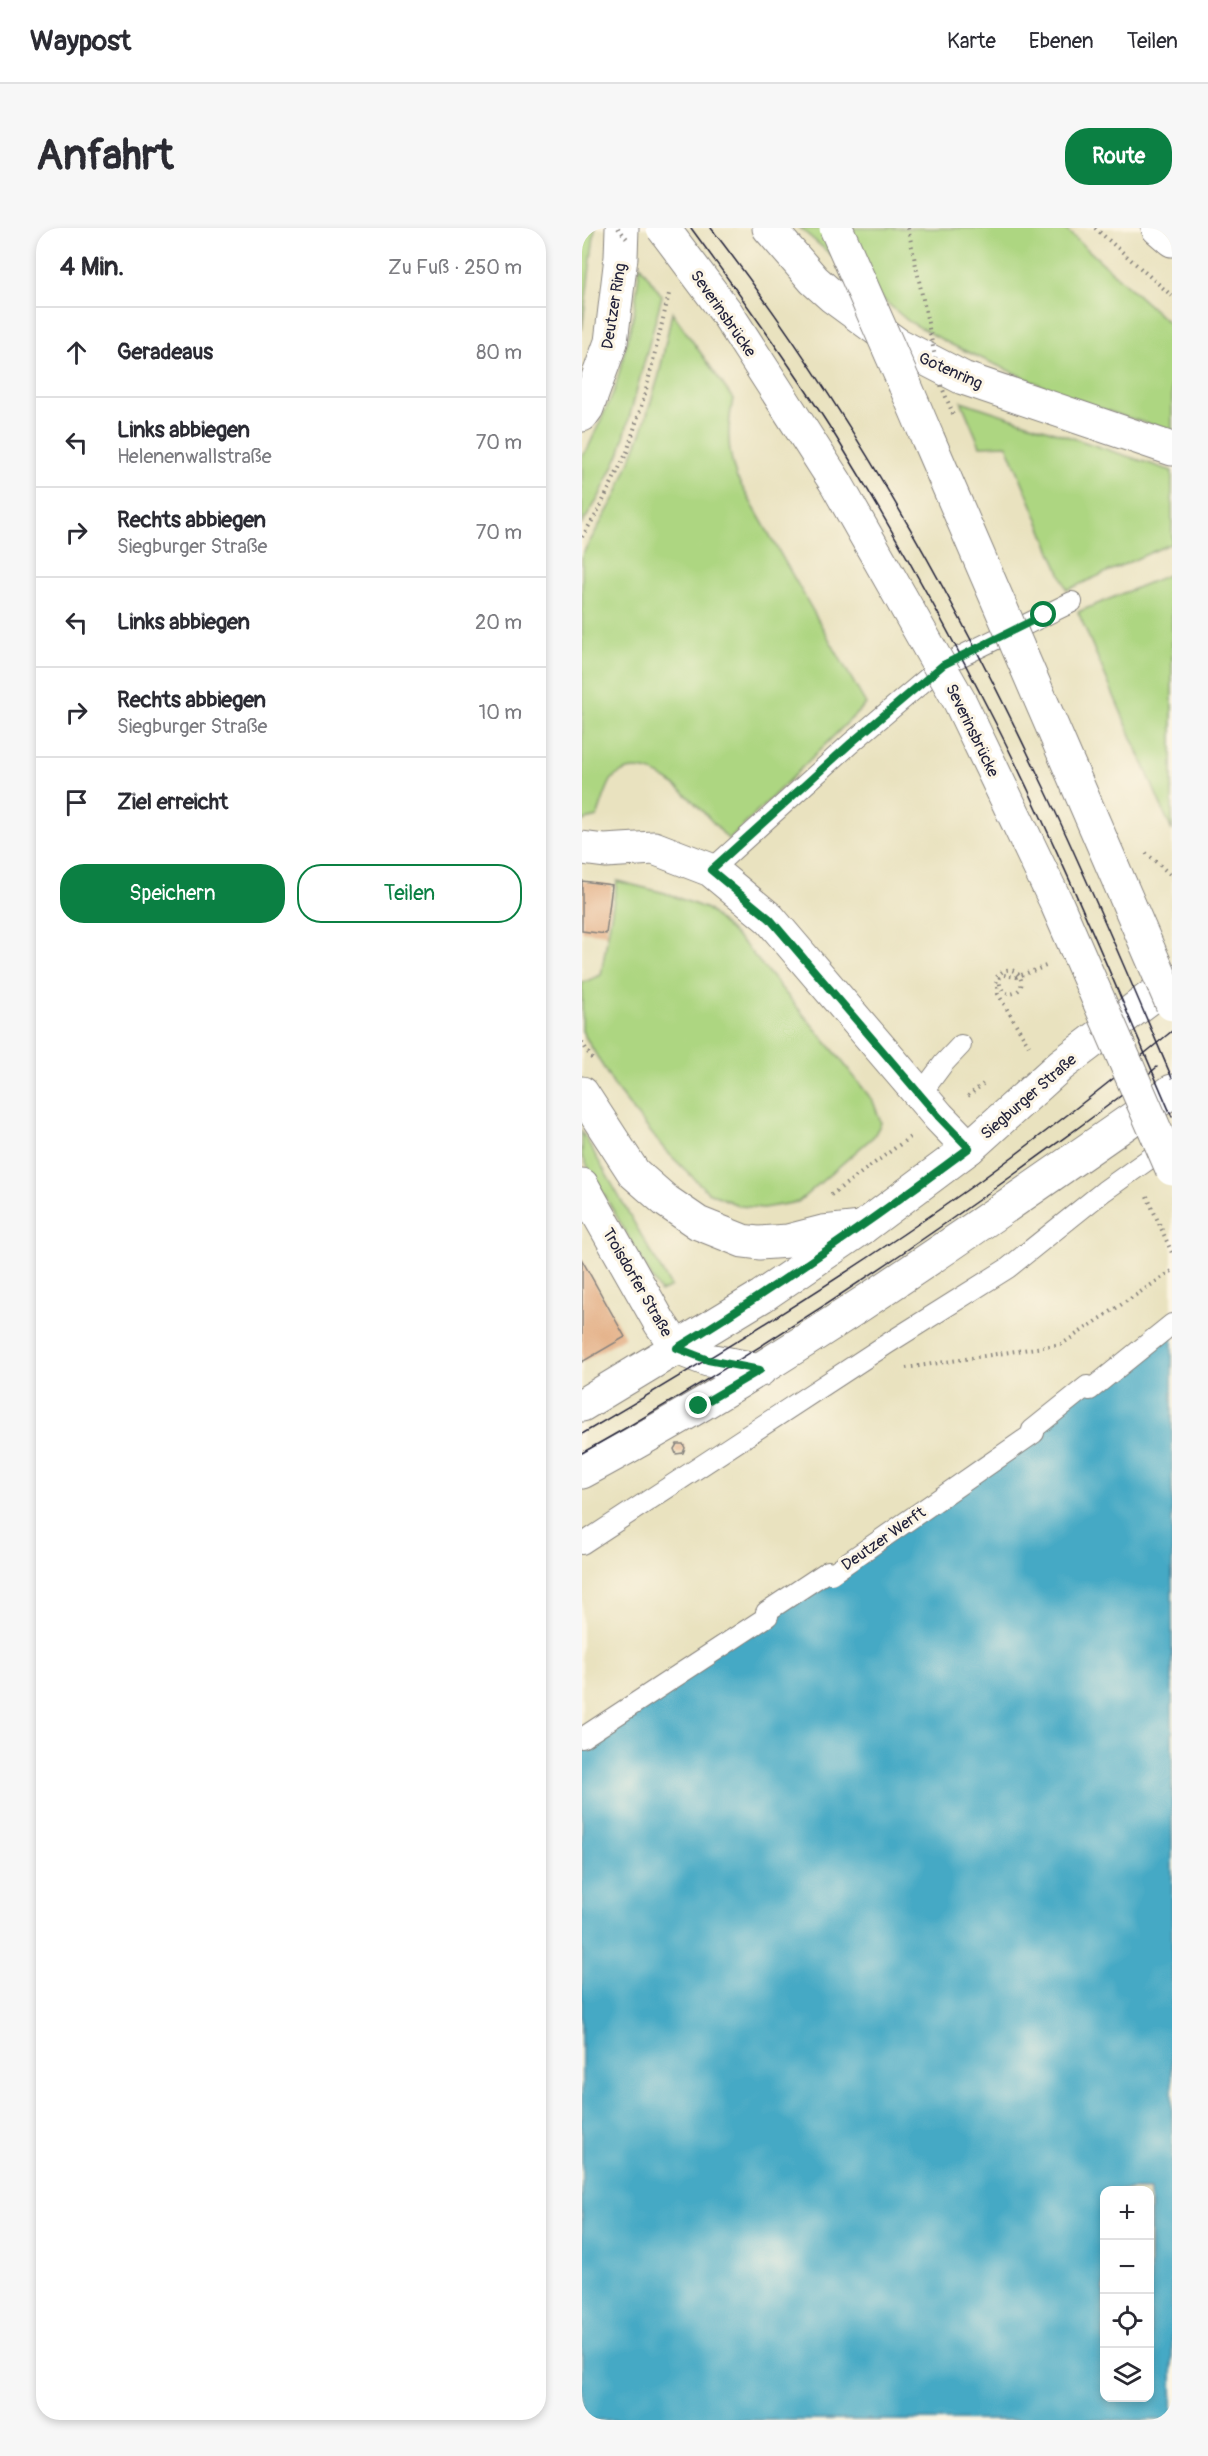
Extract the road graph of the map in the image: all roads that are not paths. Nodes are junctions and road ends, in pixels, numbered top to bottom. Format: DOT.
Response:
graph roads {
  1 [pos="663,228"];
  2 [pos="769,228"];
  3 [pos="836,228"];
  4 [pos="1158,228"];
  5 [pos="624,234"];
  6 [pos="1172,240"];
  7 [pos="582,415"];
  8 [pos="1172,449"];
  9 [pos="1072,602"];
  10 [pos="582,848"];
  11 [pos="711,870"];
  12 [pos="1172,981"];
  13 [pos="1172,1004"];
  14 [pos="961,1045"];
  15 [pos="1172,1091"];
  16 [pos="582,1093"];
  17 [pos="921,1095"];
  18 [pos="1172,1143"];
  19 [pos="969,1148"];
  20 [pos="1172,1169"];
  21 [pos="582,1185"];
  22 [pos="861,1228"];
  23 [pos="1172,1324"];
  24 [pos="677,1348"];
  25 [pos="760,1370"];
  26 [pos="582,1404"];
  27 [pos="582,1472"];
  28 [pos="582,1544"];
  29 [pos="582,1738"];
  1 -- 20 [label="main road, Severinsbrücke, bridge"];
  2 -- 8 [label="main road, Gotenring"];
  3 -- 13 [label="main road, bridge"];
  4 -- 6 [label="main road"];
  5 -- 7 [label="main road, Deutzer Ring"];
  9 -- 11 [label="lane"];
  10 -- 11 [label="main road"];
  11 -- 17 [label="main road"];
  12 -- 19 [label="main road, Siegburger Straße"];
  14 -- 17 [label="lane"];
  15 -- 25 [label="main road"];
  16 -- 22 [label="main road"];
  17 -- 19 [label="main road"];
  18 -- 28 [label="lane"];
  19 -- 22 [label="main road, Siegburger Straße"];
  21 -- 24 [label="main road, Troisdorfer Straße"];
  22 -- 24 [label="main road, Siegburger Straße"];
  23 -- 29 [label="lane, Deutzer Werft"];
  24 -- 25 [label="main road"];
  24 -- 26 [label="main road, Siegburger Straße"];
  25 -- 27 [label="main road"];
}
